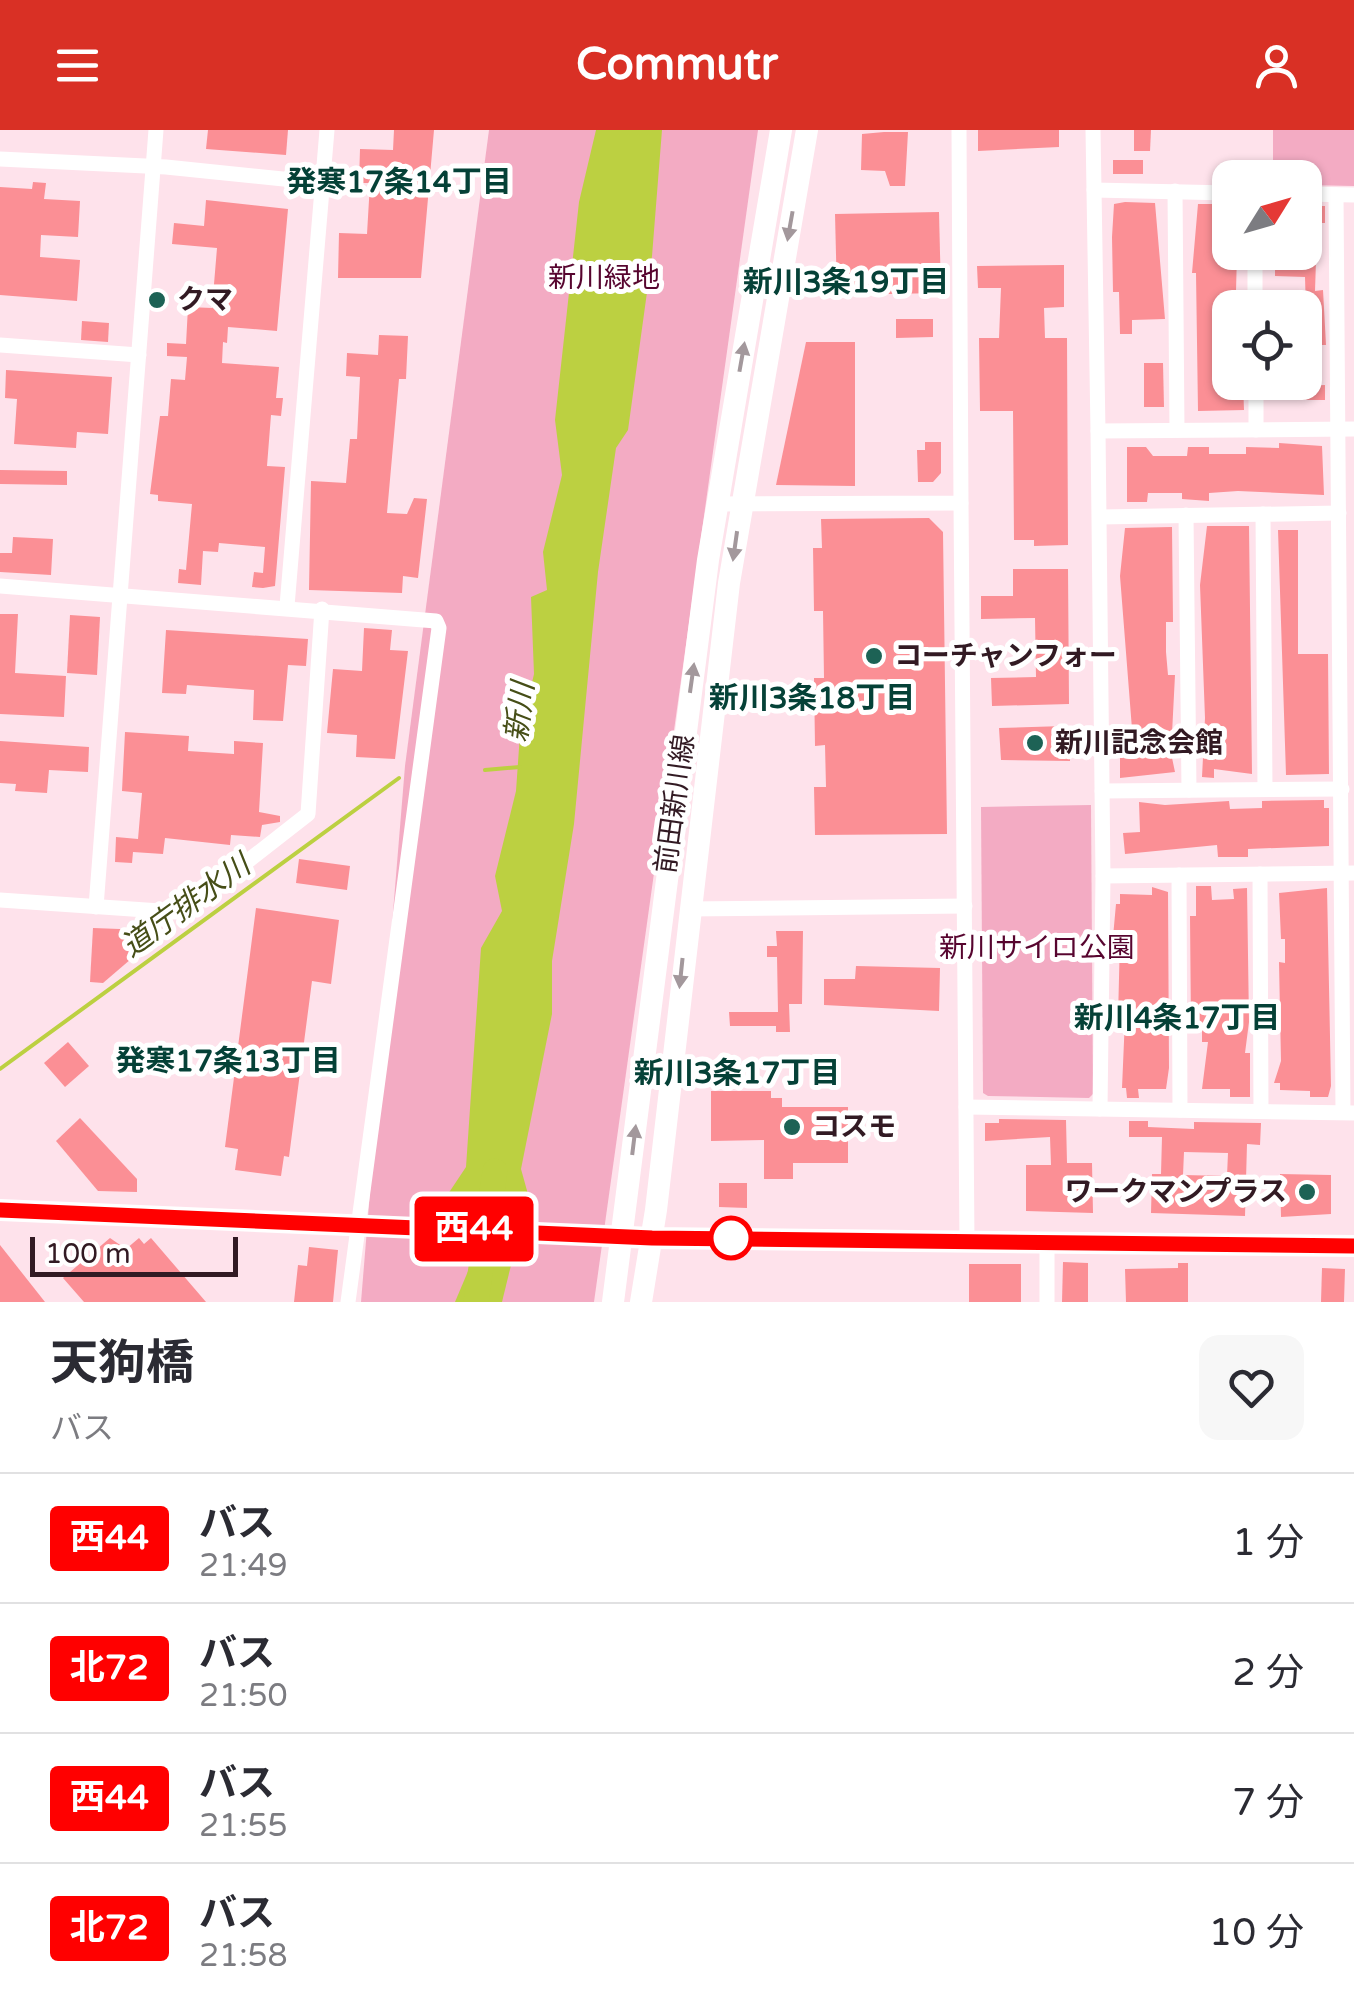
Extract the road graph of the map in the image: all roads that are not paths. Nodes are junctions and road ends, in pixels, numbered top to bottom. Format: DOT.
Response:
graph roads {
  1 [pos="156,130"];
  2 [pos="326,130"];
  3 [pos="807,130"];
  4 [pos="820,130"];
  5 [pos="959,130"];
  6 [pos="1093,130"];
  7 [pos="778,138"];
  8 [pos="0,159"];
  9 [pos="800,166"];
  10 [pos="154,167"];
  11 [pos="322,182"];
  12 [pos="1094,190"];
  13 [pos="1175,192"];
  14 [pos="1212,192"];
  15 [pos="1322,195"];
  16 [pos="1336,195"];
  17 [pos="1354,195"];
  18 [pos="0,345"];
  19 [pos="139,355"];
  20 [pos="1256,400"];
  21 [pos="1336,429"];
  22 [pos="1354,429"];
  23 [pos="1177,430"];
  24 [pos="1256,430"];
  25 [pos="1098,431"];
  26 [pos="961,503"];
  27 [pos="729,505"];
  28 [pos="1339,513"];
  29 [pos="1263,514"];
  30 [pos="1186,515"];
  31 [pos="1100,516"];
  32 [pos="0,586"];
  33 [pos="117,594"];
  34 [pos="288,606"];
  35 [pos="322,609"];
  36 [pos="1342,789"];
  37 [pos="1189,790"];
  38 [pos="1266,790"];
  39 [pos="1102,791"];
  40 [pos="1347,873"];
  41 [pos="1260,874"];
  42 [pos="1179,875"];
  43 [pos="1103,876"];
  44 [pos="0,900"];
  45 [pos="964,906"];
  46 [pos="96,907"];
  47 [pos="688,909"];
  48 [pos="966,1106"];
  49 [pos="1100,1109"];
  50 [pos="1180,1110"];
  51 [pos="1262,1110"];
  52 [pos="1349,1112"];
  53 [pos="0,1210"];
  54 [pos="356,1223"];
  55 [pos="622,1236"];
  56 [pos="652,1238"];
  57 [pos="967,1242"];
  58 [pos="1047,1243"];
  59 [pos="1354,1246"];
  60 [pos="348,1302"];
  61 [pos="613,1302"];
  62 [pos="640,1302"];
  63 [pos="1047,1302"];
  1 -- 10 [label="street"];
  2 -- 11 [label="street"];
  3 -- 9 [label="main road, 前田新川線"];
  4 -- 9 [label="street"];
  5 -- 26 [label="street"];
  6 -- 12 [label="street"];
  27 -- 7 [label="main road, 前田新川線, one-way"];
  8 -- 10 [label="street"];
  9 -- 27 [label="main road, 前田新川線, one-way"];
  10 -- 11 [label="street"];
  10 -- 19 [label="street"];
  11 -- 34 [label="street"];
  12 -- 13 [label="street"];
  12 -- 25 [label="street"];
  13 -- 14 [label="street"];
  13 -- 23 [label="street"];
  15 -- 16 [label="street"];
  16 -- 17 [label="street"];
  16 -- 21 [label="street"];
  18 -- 19 [label="street"];
  19 -- 33 [label="street"];
  20 -- 24 [label="street"];
  21 -- 22 [label="street"];
  21 -- 24 [label="street"];
  21 -- 28 [label="street"];
  23 -- 24 [label="street"];
  23 -- 25 [label="street"];
  25 -- 31 [label="street"];
  26 -- 27 [label="street"];
  26 -- 45 [label="street"];
  27 -- 47 [label="main road, 前田新川線, one-way"];
  55 -- 27 [label="main road, 前田新川線, one-way"];
  28 -- 29 [label="street"];
  28 -- 36 [label="street"];
  29 -- 30 [label="street"];
  29 -- 38 [label="street"];
  30 -- 31 [label="street"];
  30 -- 37 [label="street"];
  31 -- 39 [label="street"];
  32 -- 33 [label="street"];
  33 -- 34 [label="street"];
  33 -- 46 [label="street"];
  34 -- 35 [label="street"];
  35 -- 46 [label="street"];
  35 -- 54 [label="street"];
  36 -- 38 [label="street"];
  36 -- 40 [label="street"];
  37 -- 38 [label="street"];
  37 -- 39 [label="street"];
  39 -- 43 [label="street"];
  40 -- 41 [label="street"];
  40 -- 52 [label="street"];
  41 -- 42 [label="street"];
  41 -- 51 [label="street"];
  42 -- 43 [label="street"];
  42 -- 50 [label="street"];
  43 -- 49 [label="street"];
  44 -- 46 [label="street"];
  45 -- 47 [label="street"];
  45 -- 48 [label="street"];
  47 -- 56 [label="main road, 前田新川線, one-way"];
  48 -- 49 [label="street"];
  48 -- 57 [label="street"];
  49 -- 50 [label="street"];
  50 -- 51 [label="street"];
  51 -- 52 [label="street"];
  53 -- 54 [label="street"];
  54 -- 55 [label="street"];
  54 -- 60 [label="street"];
  55 -- 56 [label="street"];
  55 -- 61 [label="main road, 前田新川線"];
  56 -- 57 [label="street"];
  56 -- 62 [label="main road, 前田新川線"];
  57 -- 58 [label="street"];
  58 -- 59 [label="street"];
  58 -- 63 [label="street"];
}
